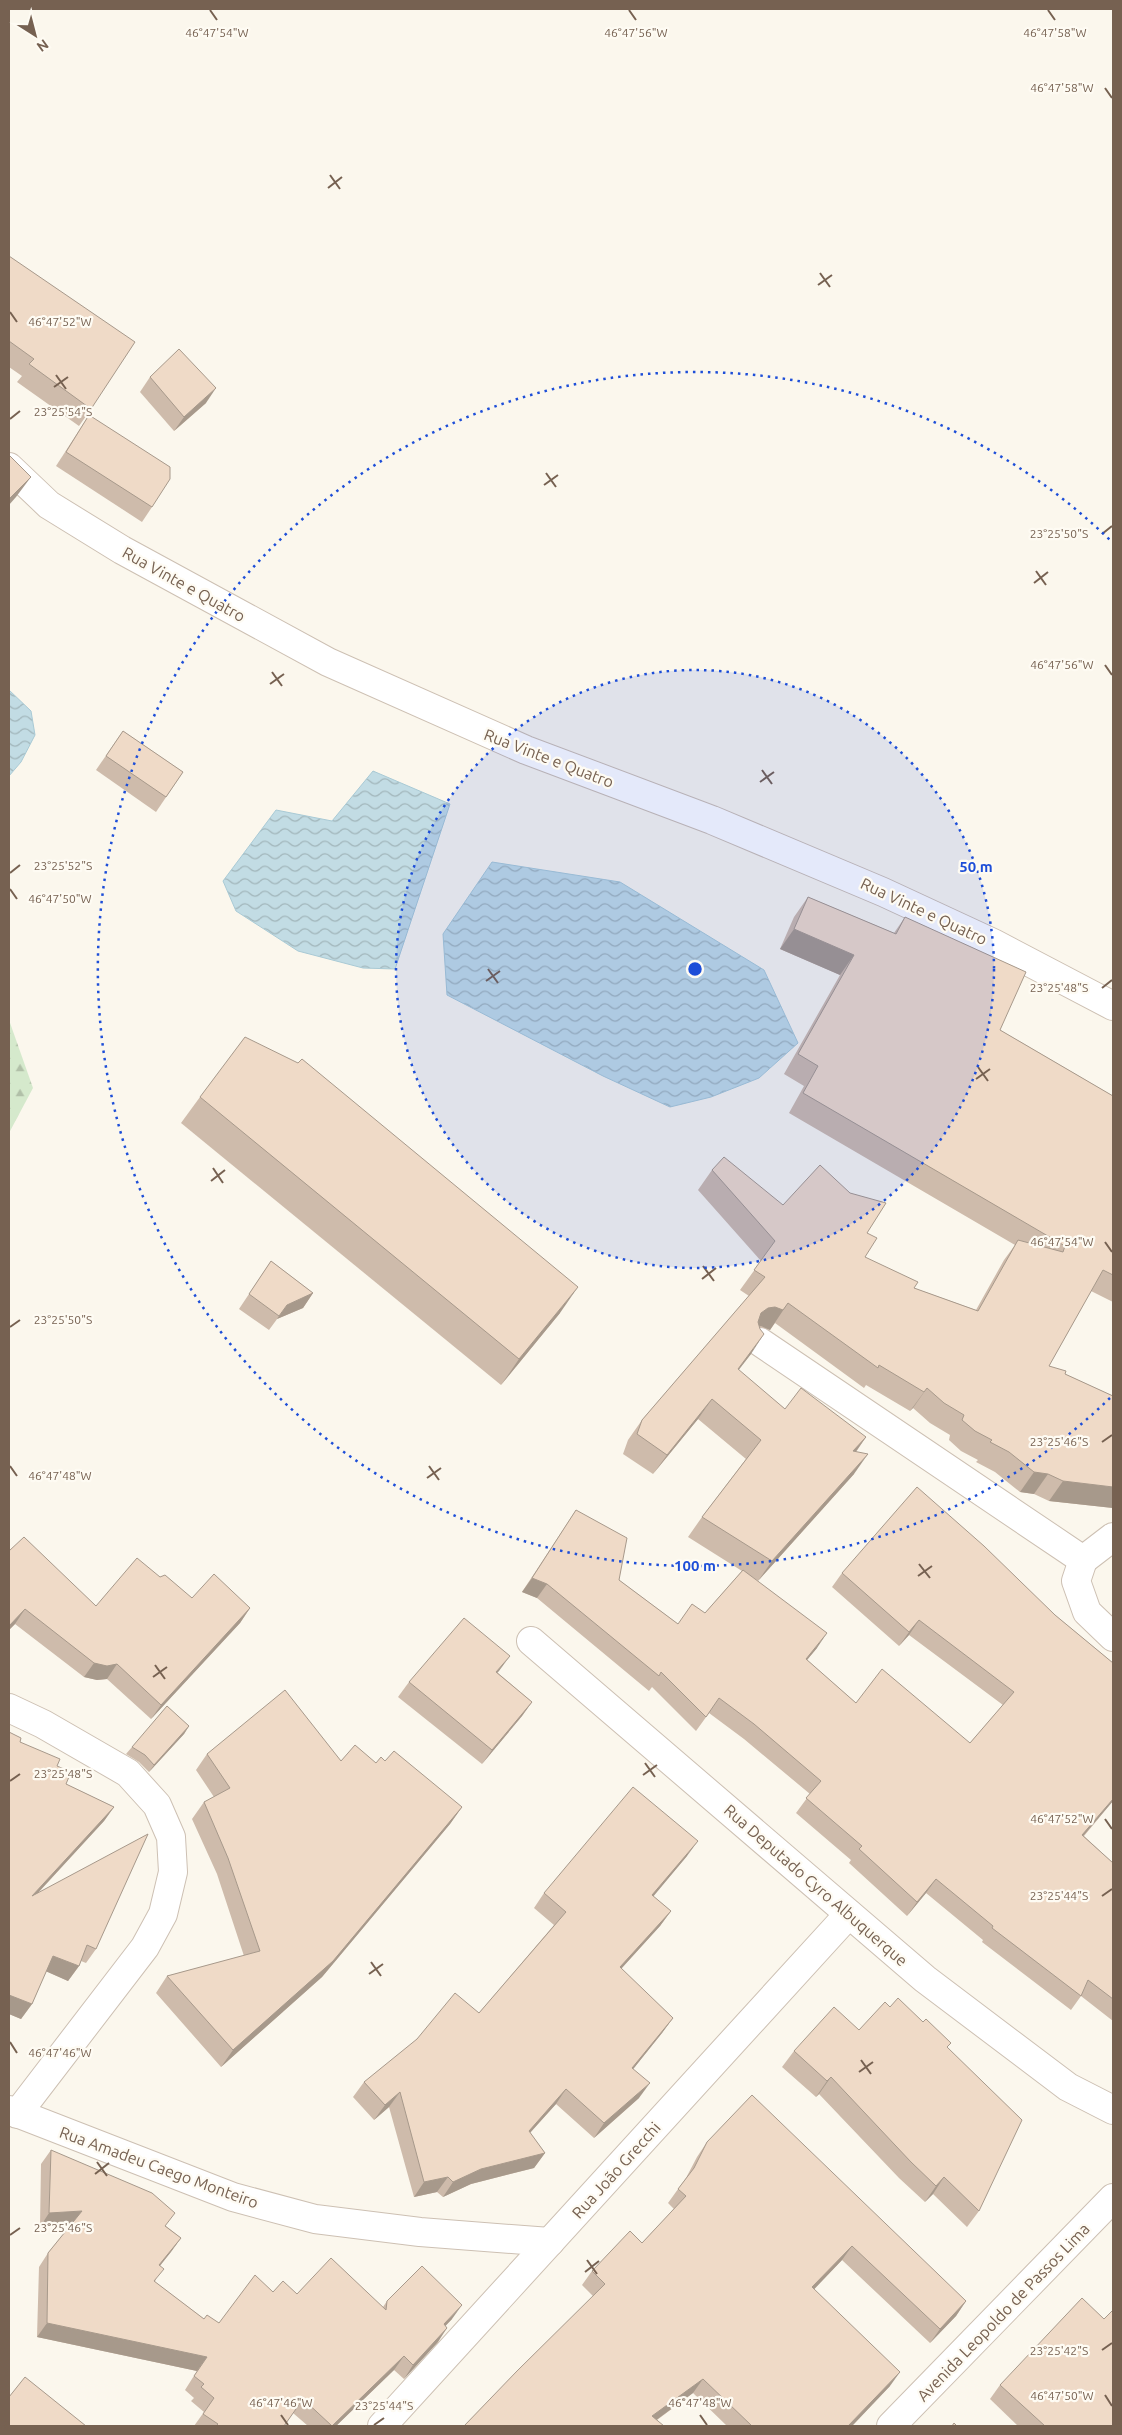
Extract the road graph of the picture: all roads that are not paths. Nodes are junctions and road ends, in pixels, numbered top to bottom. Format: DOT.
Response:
graph roads {
  1 [pos="9,467"];
  2 [pos="1113,1006"];
  3 [pos="760,1342"];
  4 [pos="1113,1537"];
  5 [pos="1083,1560"];
  6 [pos="1113,1637"];
  7 [pos="531,1641"];
  8 [pos="9,1708"];
  9 [pos="849,1914"];
  10 [pos="1113,2110"];
  11 [pos="13,2112"];
  12 [pos="1113,2198"];
  13 [pos="550,2242"];
  14 [pos="382,2426"];
  15 [pos="891,2426"];
  1 -- 2 [label="street, Rua Vinte e Quatro"];
  3 -- 5 [label="street"];
  4 -- 5 [label="street"];
  5 -- 6 [label="street"];
  7 -- 9 [label="street, Rua Deputado Cyro Albuquerque"];
  8 -- 11 [label="street"];
  9 -- 10 [label="street, Rua Deputado Cyro Albuquerque"];
  9 -- 13 [label="street, Rua João Grecchi"];
  11 -- 13 [label="street, Rua Amadeu Caego Monteiro"];
  12 -- 15 [label="street, Avenida Leopoldo de Passos Lima"];
  13 -- 14 [label="street, Rua João Grecchi"];
}
